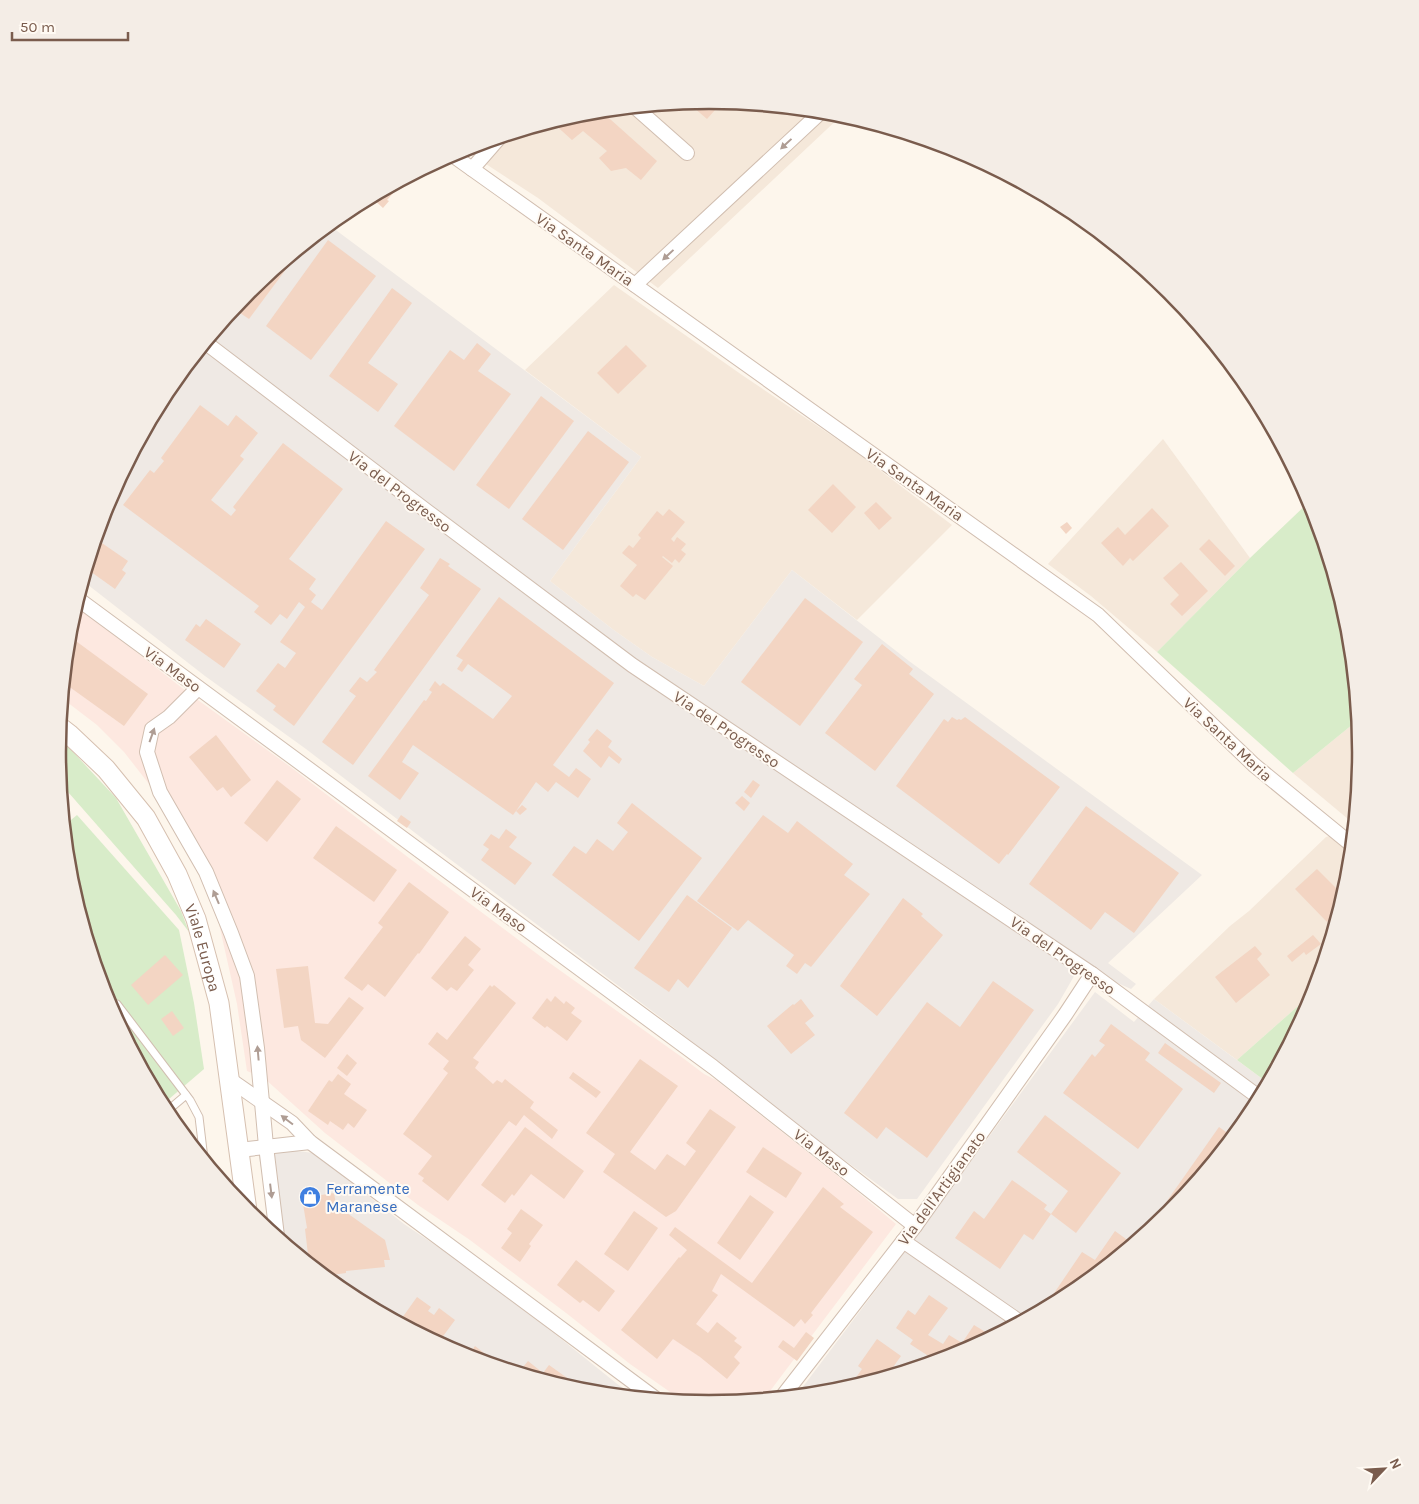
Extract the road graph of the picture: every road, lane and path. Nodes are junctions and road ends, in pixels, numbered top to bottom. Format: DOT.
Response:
graph roads {
  1 [pos="641,113"];
  2 [pos="815,118"];
  3 [pos="491,148"];
  4 [pos="687,153"];
  5 [pos="459,160"];
  6 [pos="472,169"];
  7 [pos="636,286"];
  8 [pos="210,346"];
  9 [pos="84,604"];
  10 [pos="198,688"];
  11 [pos="67,732"];
  12 [pos="1346,840"];
  13 [pos="1092,974"];
  14 [pos="119,1007"];
  15 [pos="230,1079"];
  16 [pos="1254,1094"];
  17 [pos="186,1095"];
  18 [pos="262,1102"];
  19 [pos="173,1106"];
  20 [pos="310,1142"];
  21 [pos="266,1146"];
  22 [pos="203,1148"];
  23 [pos="239,1150"];
  24 [pos="245,1196"];
  25 [pos="915,1226"];
  26 [pos="276,1227"];
  27 [pos="903,1241"];
  28 [pos="1014,1318"];
  29 [pos="787,1391"];
  30 [pos="647,1392"];
  1 -- 4 [label="street"];
  2 -- 7 [label="street, one-way"];
  3 -- 6 [label="street"];
  5 -- 6 [label="street, Via Santa Maria"];
  6 -- 7 [label="street, Via Santa Maria"];
  7 -- 12 [label="street, Via Santa Maria"];
  8 -- 13 [label="street, Via del Progresso"];
  9 -- 10 [label="street, Via Maso"];
  18 -- 10 [label="street, one-way"];
  10 -- 25 [label="street, Via Maso"];
  11 -- 15 [label="main road, Viale Europa"];
  13 -- 16 [label="street, Via del Progresso"];
  13 -- 25 [label="street, Via dell'Artigianato"];
  14 -- 17 [label="lane"];
  15 -- 18 [label="street"];
  15 -- 23 [label="main road, Viale Europa"];
  17 -- 19 [label="lane"];
  17 -- 22 [label="lane"];
  20 -- 18 [label="street, one-way"];
  18 -- 21 [label="street"];
  20 -- 21 [label="street"];
  20 -- 30 [label="street"];
  21 -- 23 [label="street"];
  21 -- 26 [label="street, one-way"];
  23 -- 24 [label="main road, Viale Europa"];
  25 -- 27 [label="street, Via dell'Artigianato"];
  27 -- 28 [label="street"];
  27 -- 29 [label="street, Via dell'Artigianato"];
}
